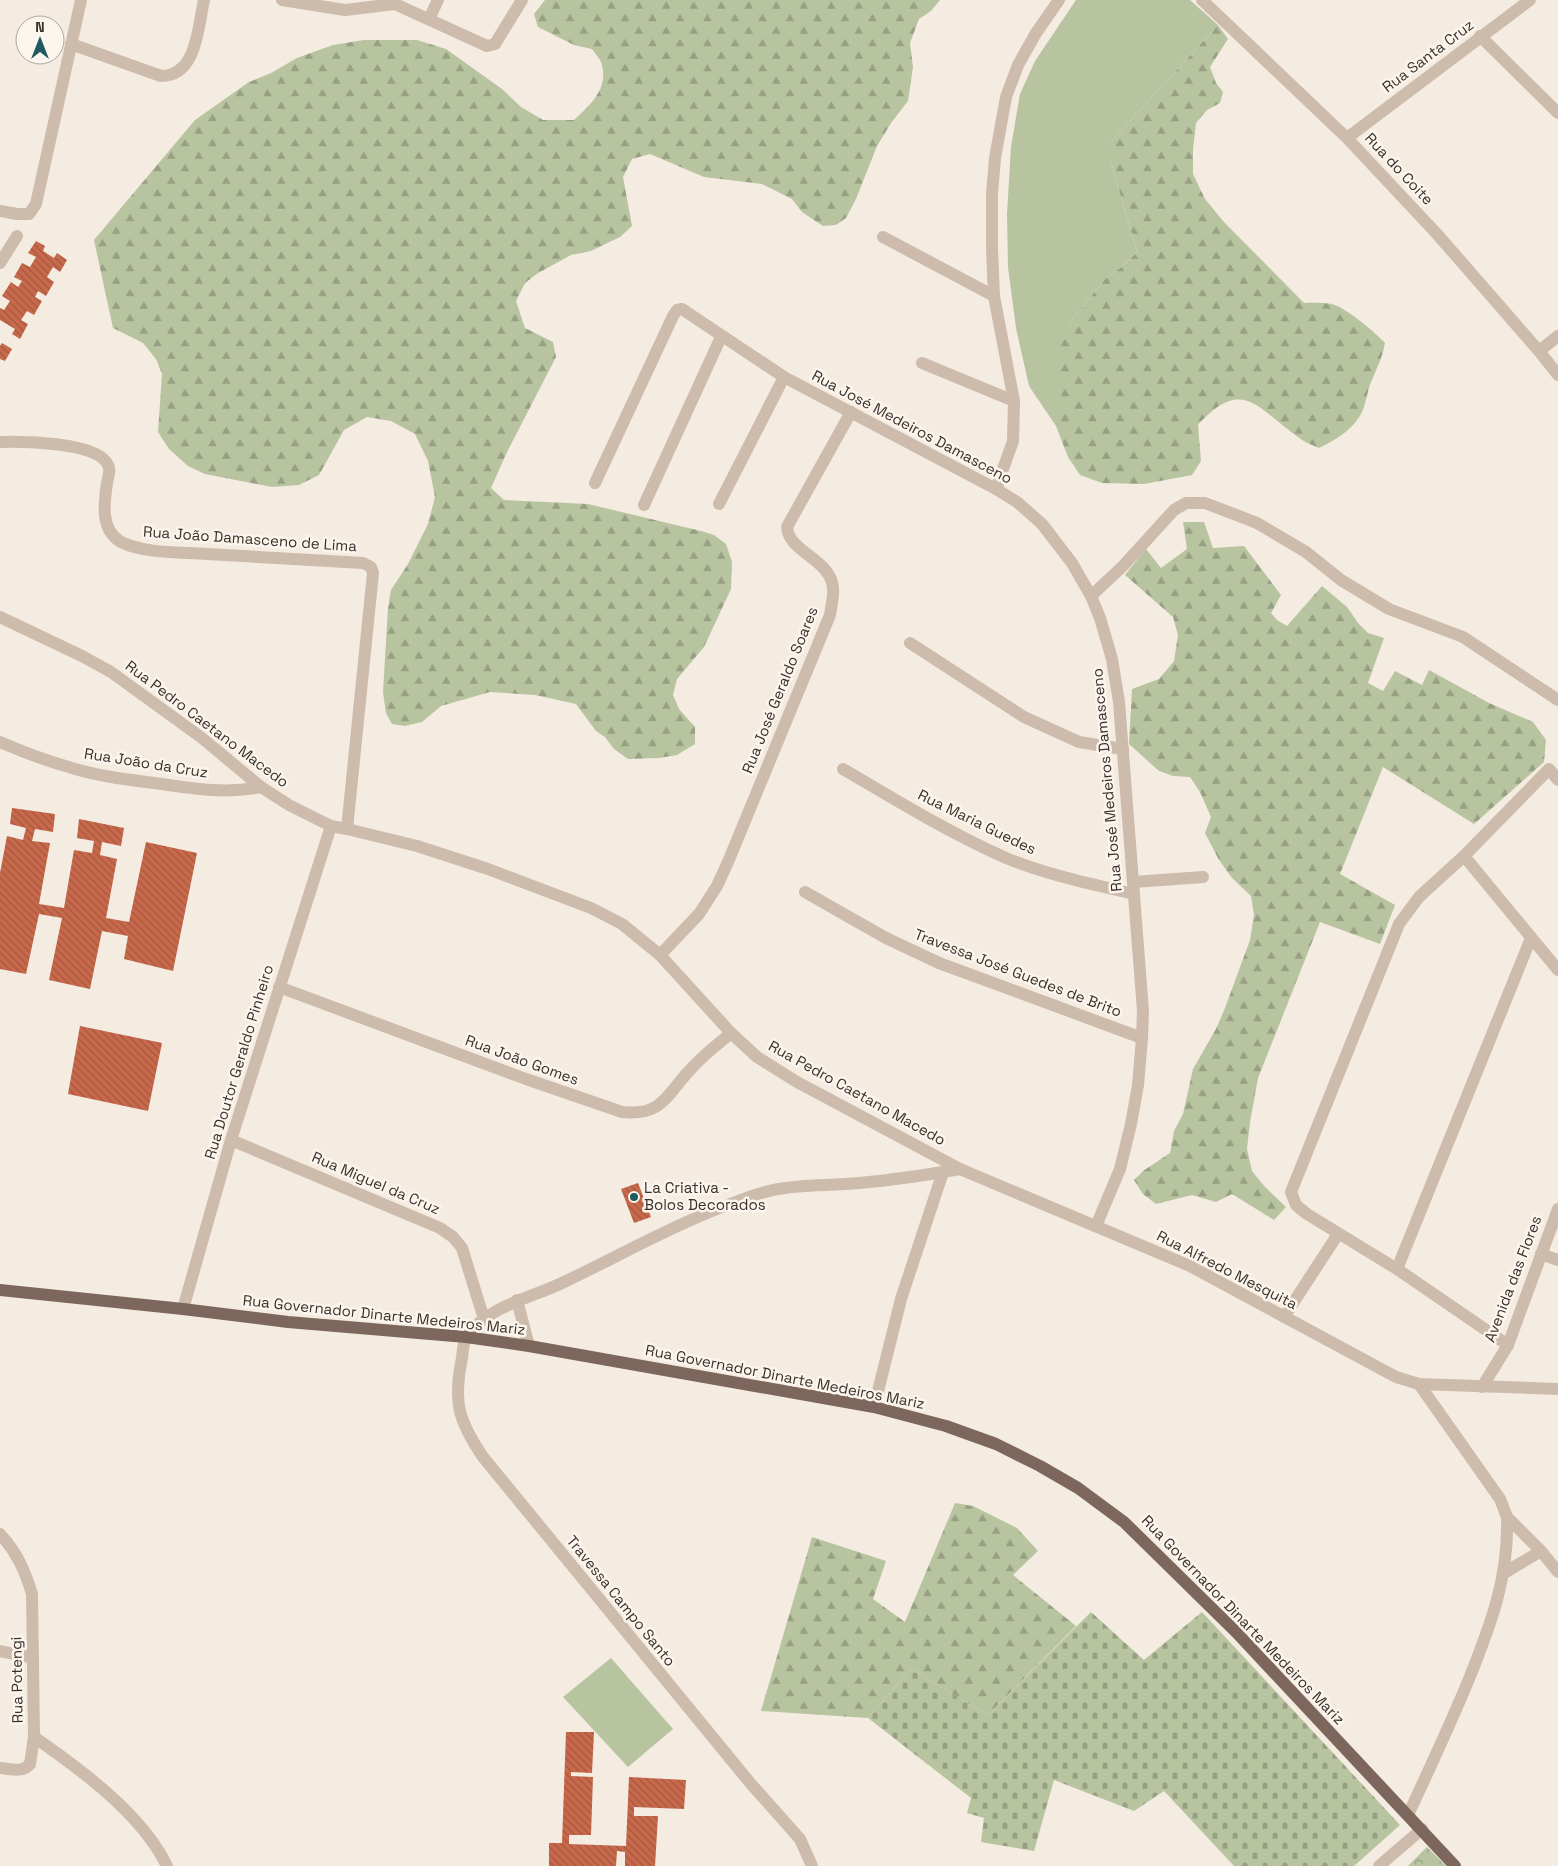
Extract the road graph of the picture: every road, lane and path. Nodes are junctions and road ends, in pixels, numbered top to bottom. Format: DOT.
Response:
graph roads {
  1 [pos="81,0"];
  2 [pos="204,0"];
  3 [pos="282,0"];
  4 [pos="438,0"];
  5 [pos="522,0"];
  6 [pos="1059,0"];
  7 [pos="1202,0"];
  8 [pos="1530,0"];
  9 [pos="365,4"];
  10 [pos="429,20"];
  11 [pos="1480,36"];
  12 [pos="71,44"];
  13 [pos="1558,113"];
  14 [pos="1347,138"];
  15 [pos="0,211"];
  16 [pos="17,236"];
  17 [pos="883,237"];
  18 [pos="0,262"];
  19 [pos="994,296"];
  20 [pos="1558,336"];
  21 [pos="721,337"];
  22 [pos="1539,350"];
  23 [pos="922,363"];
  24 [pos="1558,375"];
  25 [pos="784,378"];
  26 [pos="1014,401"];
  27 [pos="851,412"];
  28 [pos="0,442"];
  29 [pos="595,483"];
  30 [pos="996,489"];
  31 [pos="720,504"];
  32 [pos="644,505"];
  33 [pos="1091,596"];
  34 [pos="0,616"];
  35 [pos="910,643"];
  36 [pos="1558,700"];
  37 [pos="0,742"];
  38 [pos="1123,749"];
  39 [pos="843,769"];
  40 [pos="1558,780"];
  41 [pos="261,787"];
  42 [pos="331,826"];
  43 [pos="347,829"];
  44 [pos="1464,856"];
  45 [pos="1203,877"];
  46 [pos="1134,888"];
  47 [pos="805,892"];
  48 [pos="1531,938"];
  49 [pos="660,955"];
  50 [pos="1558,970"];
  51 [pos="279,987"];
  52 [pos="731,1033"];
  53 [pos="1142,1038"];
  54 [pos="231,1140"];
  55 [pos="960,1168"];
  56 [pos="943,1172"];
  57 [pos="1558,1209"];
  58 [pos="1096,1226"];
  59 [pos="1338,1234"];
  60 [pos="1541,1254"];
  61 [pos="1558,1260"];
  62 [pos="1397,1269"];
  63 [pos="0,1290"];
  64 [pos="517,1300"];
  65 [pos="183,1309"];
  66 [pos="1284,1317"];
  67 [pos="484,1319"];
  68 [pos="466,1337"];
  69 [pos="1508,1345"];
  70 [pos="529,1346"];
  71 [pos="1419,1384"];
  72 [pos="1482,1387"];
  73 [pos="1558,1389"];
  74 [pos="874,1407"];
  75 [pos="1508,1517"];
  76 [pos="0,1534"];
  77 [pos="1541,1551"];
  78 [pos="1558,1572"];
  79 [pos="1504,1573"];
  80 [pos="0,1651"];
  81 [pos="33,1658"];
  82 [pos="34,1737"];
  83 [pos="0,1768"];
  84 [pos="1408,1815"];
  85 [pos="1422,1829"];
  86 [pos="167,1866"];
  87 [pos="812,1866"];
  88 [pos="1379,1866"];
  89 [pos="1455,1866"];
  1 -- 12 [label="street"];
  2 -- 12 [label="street"];
  3 -- 9 [label="street"];
  4 -- 10 [label="street"];
  5 -- 10 [label="street"];
  6 -- 19 [label="street"];
  7 -- 14 [label="street, Rua do Coite"];
  8 -- 11 [label="street, Rua Santa Cruz"];
  9 -- 10 [label="street"];
  11 -- 13 [label="street"];
  11 -- 14 [label="street, Rua Santa Cruz"];
  12 -- 15 [label="street"];
  14 -- 22 [label="street, Rua do Coite"];
  16 -- 18 [label="street"];
  17 -- 19 [label="street"];
  19 -- 26 [label="street"];
  20 -- 22 [label="street"];
  21 -- 25 [label="street, Rua José Medeiros Damasceno"];
  21 -- 29 [label="street, Rua José Medeiros Damasceno"];
  21 -- 32 [label="street"];
  22 -- 24 [label="street, Rua do Coite"];
  23 -- 26 [label="street"];
  25 -- 27 [label="street, Rua José Medeiros Damasceno"];
  25 -- 31 [label="street"];
  26 -- 30 [label="street"];
  27 -- 30 [label="street, Rua José Medeiros Damasceno"];
  27 -- 49 [label="street, Rua José Geraldo Soares"];
  28 -- 43 [label="street, Rua João Damasceno de Lima"];
  30 -- 33 [label="street, Rua José Medeiros Damasceno"];
  33 -- 36 [label="street"];
  33 -- 38 [label="street, Rua José Medeiros Damasceno"];
  34 -- 41 [label="street, Rua Pedro Caetano Macedo"];
  35 -- 38 [label="street"];
  37 -- 41 [label="street, Rua João da Cruz"];
  38 -- 46 [label="street, Rua José Medeiros Damasceno"];
  39 -- 46 [label="street, Rua Maria Guedes"];
  40 -- 44 [label="street"];
  41 -- 42 [label="street, Rua Pedro Caetano Macedo"];
  42 -- 43 [label="street, Rua Pedro Caetano Macedo"];
  42 -- 51 [label="street, Rua Doutor Geraldo Pinheiro"];
  43 -- 49 [label="street, Rua Pedro Caetano Macedo"];
  44 -- 48 [label="street"];
  44 -- 59 [label="street"];
  45 -- 46 [label="street, Rua Maria Guedes"];
  46 -- 53 [label="street, Rua José Medeiros Damasceno"];
  47 -- 53 [label="street, Travessa José Guedes de Brito"];
  48 -- 50 [label="street"];
  48 -- 62 [label="street"];
  49 -- 52 [label="street, Rua Pedro Caetano Macedo"];
  51 -- 52 [label="street, Rua João Gomes"];
  51 -- 54 [label="street, Rua Doutor Geraldo Pinheiro"];
  52 -- 55 [label="street, Rua Pedro Caetano Macedo"];
  53 -- 58 [label="street, Rua José Medeiros Damasceno"];
  54 -- 65 [label="street, Rua Doutor Geraldo Pinheiro"];
  54 -- 67 [label="street, Rua Miguel da Cruz"];
  55 -- 56 [label="street"];
  55 -- 58 [label="street, Rua Alfredo Mesquita"];
  56 -- 64 [label="street"];
  56 -- 74 [label="street"];
  57 -- 60 [label="street, Avenida das Flores"];
  58 -- 66 [label="street, Rua Alfredo Mesquita"];
  59 -- 62 [label="street"];
  59 -- 66 [label="street"];
  60 -- 61 [label="street"];
  60 -- 69 [label="street, Avenida das Flores"];
  62 -- 69 [label="street"];
  63 -- 65 [label="main road, Rua Governador Dinarte Medeiros Mariz"];
  64 -- 67 [label="street"];
  64 -- 70 [label="street"];
  65 -- 68 [label="main road, Rua Governador Dinarte Medeiros Mariz"];
  66 -- 71 [label="street, Rua Alfredo Mesquita"];
  67 -- 68 [label="street"];
  68 -- 70 [label="main road, Rua Governador Dinarte Medeiros Mariz"];
  68 -- 87 [label="street, Travessa Campo Santo"];
  69 -- 72 [label="street, Avenida das Flores"];
  70 -- 74 [label="main road, Rua Governador Dinarte Medeiros Mariz"];
  71 -- 72 [label="street, Rua Alfredo Mesquita"];
  71 -- 75 [label="street"];
  72 -- 73 [label="street, Rua Alfredo Mesquita"];
  74 -- 84 [label="main road, Rua Governador Dinarte Medeiros Mariz"];
  75 -- 77 [label="street"];
  75 -- 79 [label="street"];
  76 -- 81 [label="street, Rua Potengi"];
  77 -- 78 [label="street"];
  77 -- 79 [label="street"];
  79 -- 84 [label="street"];
  80 -- 81 [label="street"];
  81 -- 82 [label="street, Rua Potengi"];
  82 -- 83 [label="street"];
  82 -- 86 [label="street, Rua Potengi"];
  84 -- 85 [label="main road, Rua Governador Dinarte Medeiros Mariz"];
  85 -- 88 [label="street"];
  85 -- 89 [label="main road, Rua Governador Dinarte Medeiros Mariz"];
}
